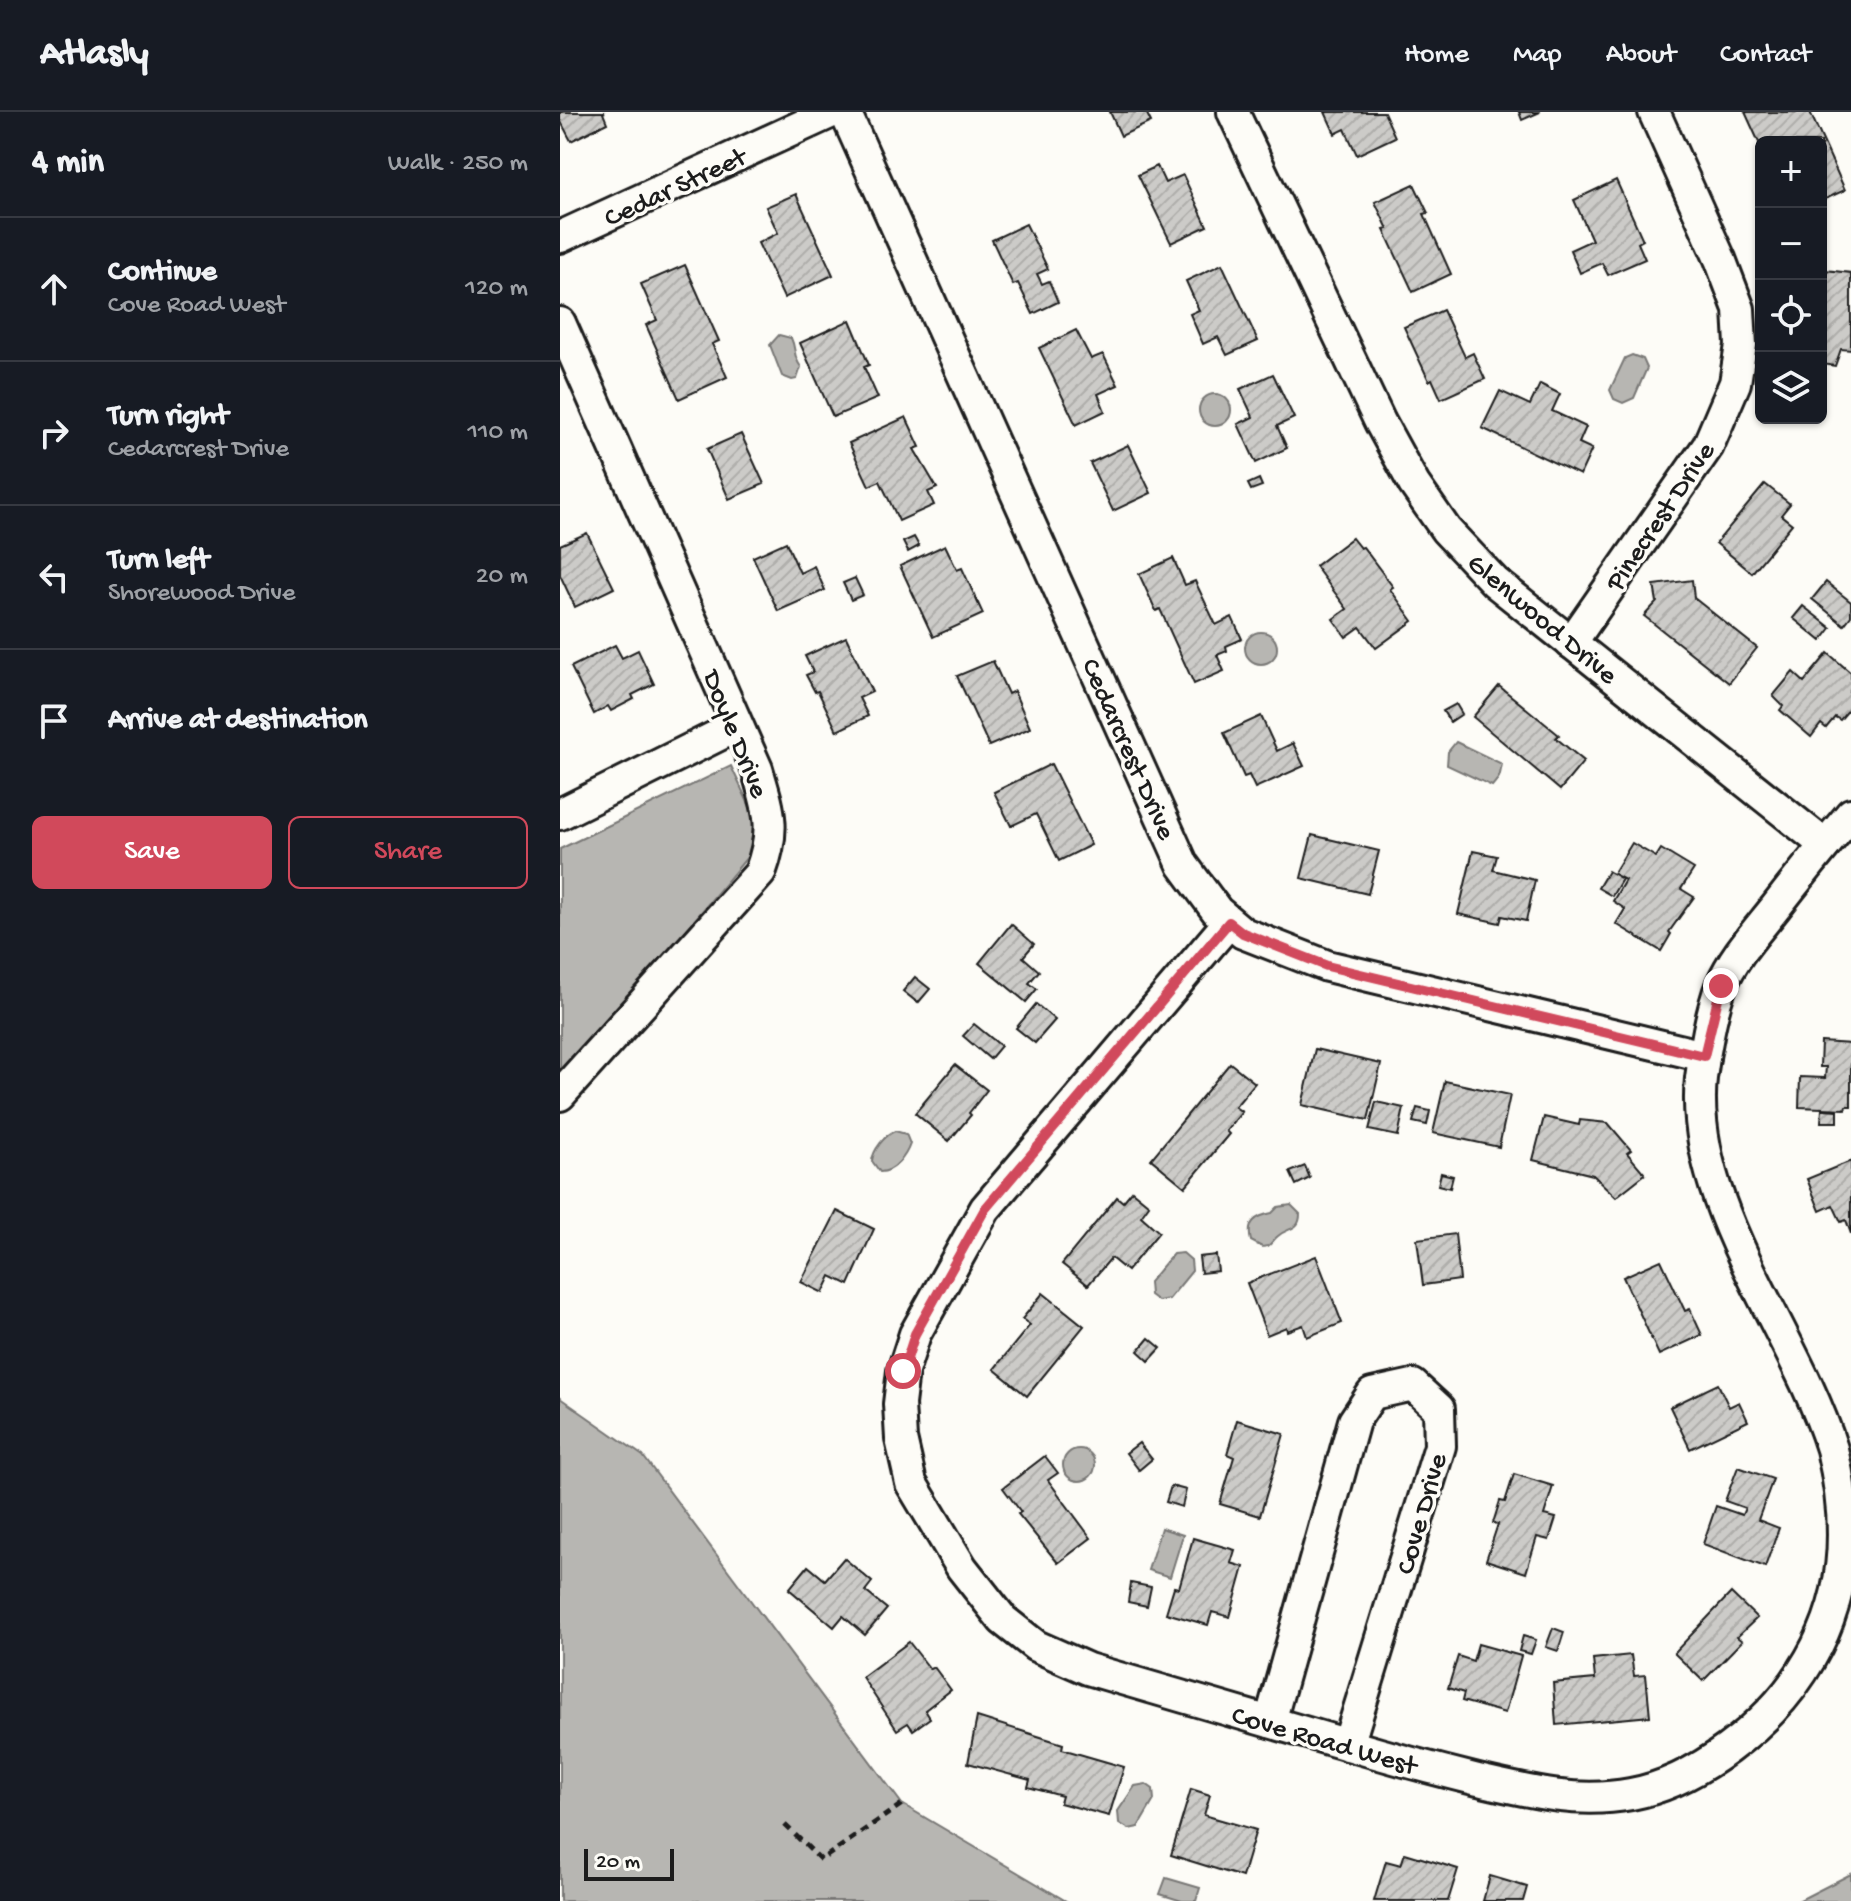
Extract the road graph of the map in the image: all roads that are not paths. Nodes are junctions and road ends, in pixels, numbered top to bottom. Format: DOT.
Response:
graph roads {
  1 [pos="832,112"];
  2 [pos="845,112"];
  3 [pos="1233,112"];
  4 [pos="1654,112"];
  5 [pos="560,237"];
  6 [pos="560,323"];
  7 [pos="1571,643"];
  8 [pos="737,726"];
  9 [pos="560,814"];
  10 [pos="1851,814"];
  11 [pos="1825,845"];
  12 [pos="1229,922"];
  13 [pos="1704,1056"];
  14 [pos="560,1095"];
  15 [pos="1270,1722"];
  16 [pos="1348,1745"];
  1 -- 5 [label="street, Cedar Street"];
  2 -- 12 [label="street, Cedarcrest Drive"];
  3 -- 7 [label="street, Glenwood Drive"];
  4 -- 7 [label="street, Pinecrest Drive"];
  6 -- 8 [label="street, Doyle Drive"];
  7 -- 11 [label="street, Glenwood Drive"];
  8 -- 9 [label="street"];
  8 -- 14 [label="street, Doyle Drive"];
  10 -- 11 [label="street, Cove Road West"];
  11 -- 13 [label="street, Cove Road West"];
  12 -- 13 [label="street, Cedarcrest Drive"];
  12 -- 15 [label="street, Cove Road West"];
  13 -- 16 [label="street, Cove Road West"];
  15 -- 16 [label="street, Cove Road West"];
  15 -- 16 [label="street, Cove Drive"];
}
